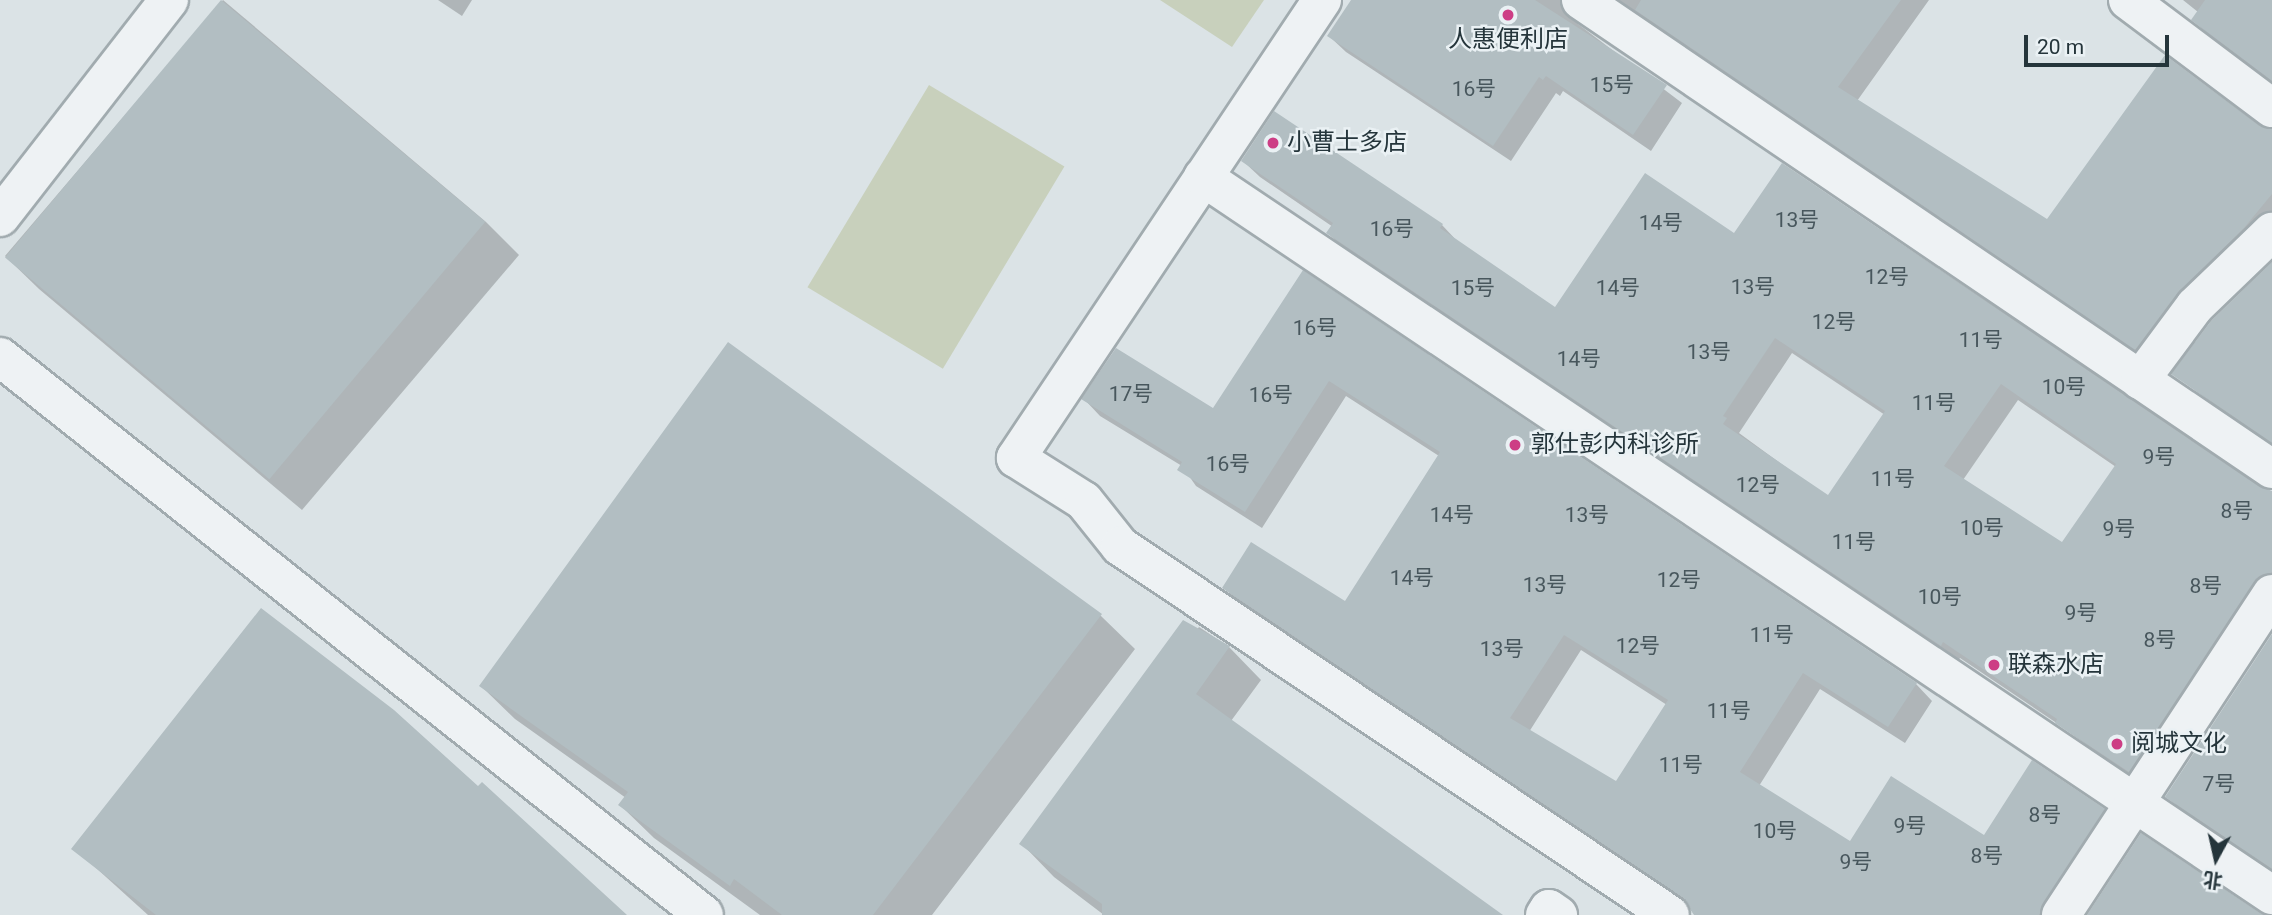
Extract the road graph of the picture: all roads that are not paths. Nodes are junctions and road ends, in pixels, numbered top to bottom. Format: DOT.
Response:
graph roads {
  1 [pos="169,0"];
  2 [pos="1322,0"];
  3 [pos="1581,0"];
  4 [pos="2128,0"];
  5 [pos="2272,108"];
  6 [pos="1203,177"];
  7 [pos="0,217"];
  8 [pos="2272,232"];
  9 [pos="0,357"];
  10 [pos="2140,380"];
  11 [pos="2272,469"];
  12 [pos="2272,594"];
  13 [pos="2134,802"];
  14 [pos="2272,895"];
  15 [pos="704,915"];
  16 [pos="1545,915"];
  17 [pos="1558,915"];
  18 [pos="1670,915"];
  19 [pos="2061,915"];
  1 -- 7 [label="street"];
  2 -- 6 [label="street"];
  3 -- 10 [label="street"];
  4 -- 5 [label="street"];
  6 -- 13 [label="street"];
  6 -- 18 [label="street"];
  8 -- 10 [label="street"];
  9 -- 15 [label="street"];
  10 -- 11 [label="street"];
  12 -- 13 [label="street"];
  13 -- 14 [label="street"];
  13 -- 19 [label="street"];
  16 -- 17 [label="street"];
}
